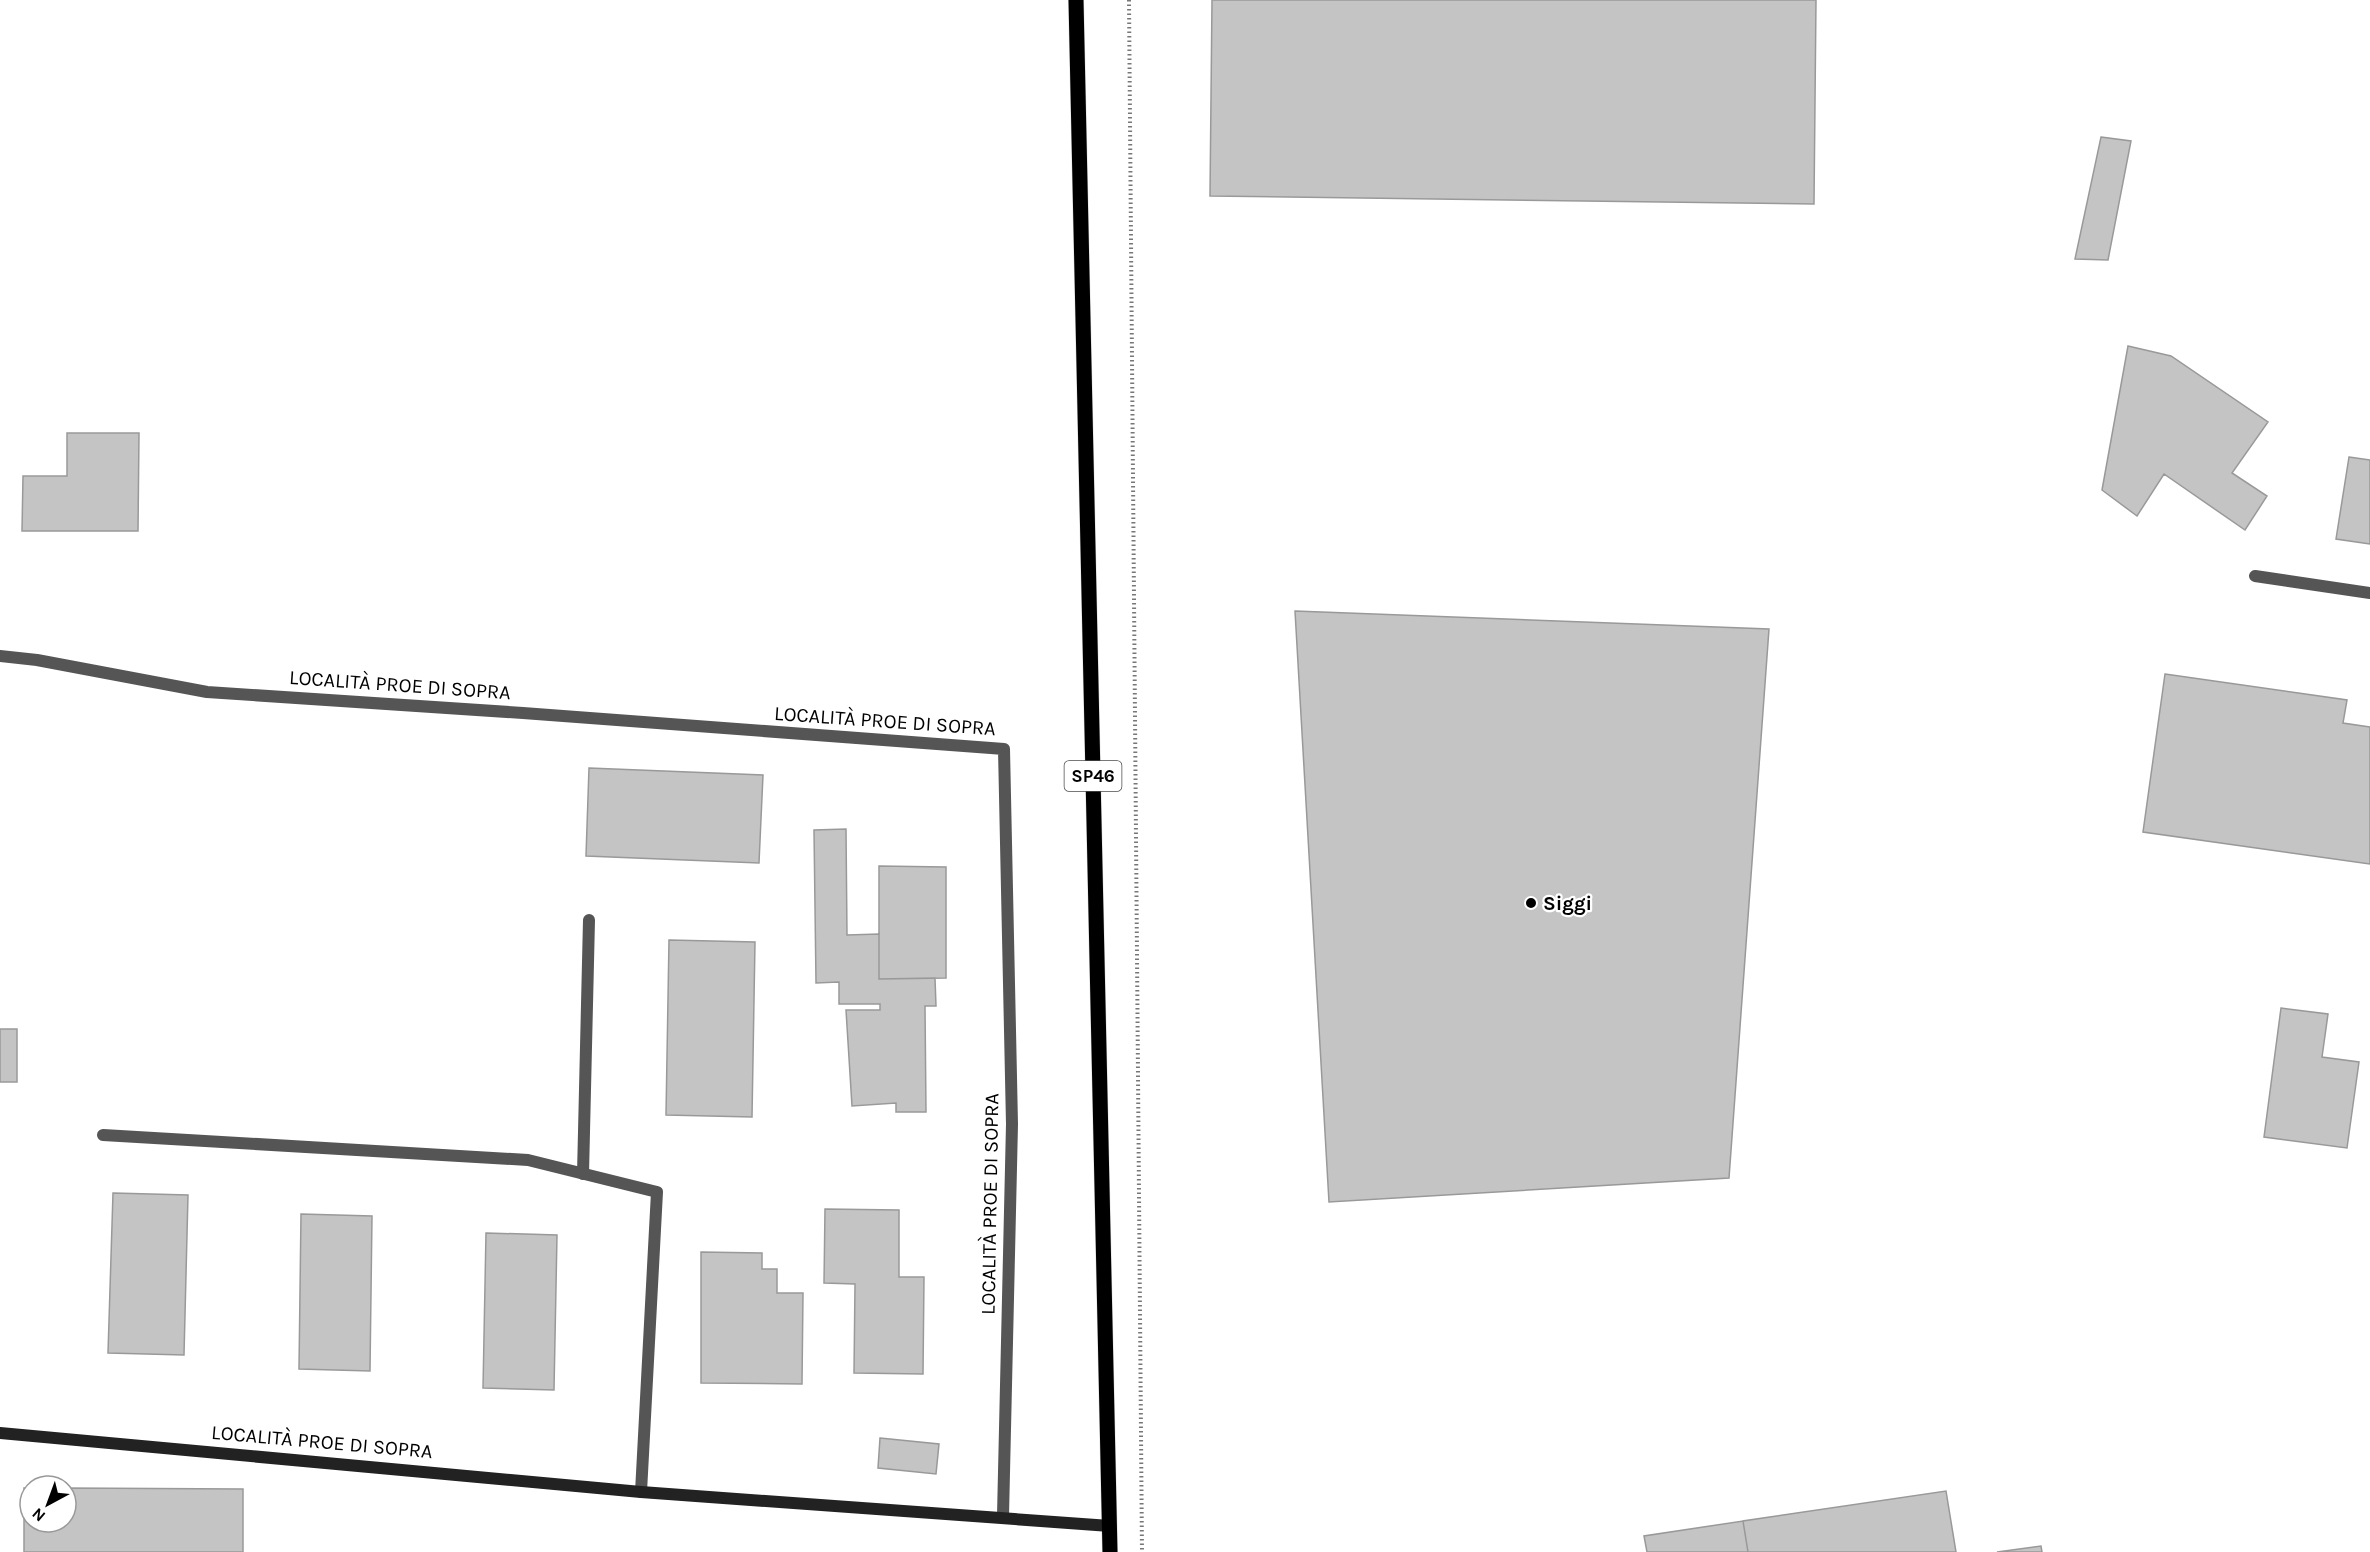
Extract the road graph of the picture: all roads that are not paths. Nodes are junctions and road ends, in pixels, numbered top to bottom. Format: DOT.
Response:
graph roads {
  1 [pos="1076,0"];
  2 [pos="2255,576"];
  3 [pos="2370,593"];
  4 [pos="0,656"];
  5 [pos="589,920"];
  6 [pos="103,1135"];
  7 [pos="583,1174"];
  8 [pos="0,1432"];
  9 [pos="641,1492"];
  10 [pos="1004,1516"];
  11 [pos="1110,1526"];
  12 [pos="1110,1552"];
  1 -- 11 [label="main road, SP46"];
  2 -- 3 [label="street"];
  4 -- 10 [label="street, LOCALITÀ PROE DI SOPRA"];
  5 -- 7 [label="street"];
  6 -- 7 [label="street"];
  7 -- 9 [label="street"];
  8 -- 9 [label="street, LOCALITÀ PROE DI SOPRA"];
  9 -- 10 [label="street, LOCALITÀ PROE DI SOPRA"];
  10 -- 11 [label="street, LOCALITÀ PROE DI SOPRA"];
  11 -- 12 [label="main road, SP46"];
}
